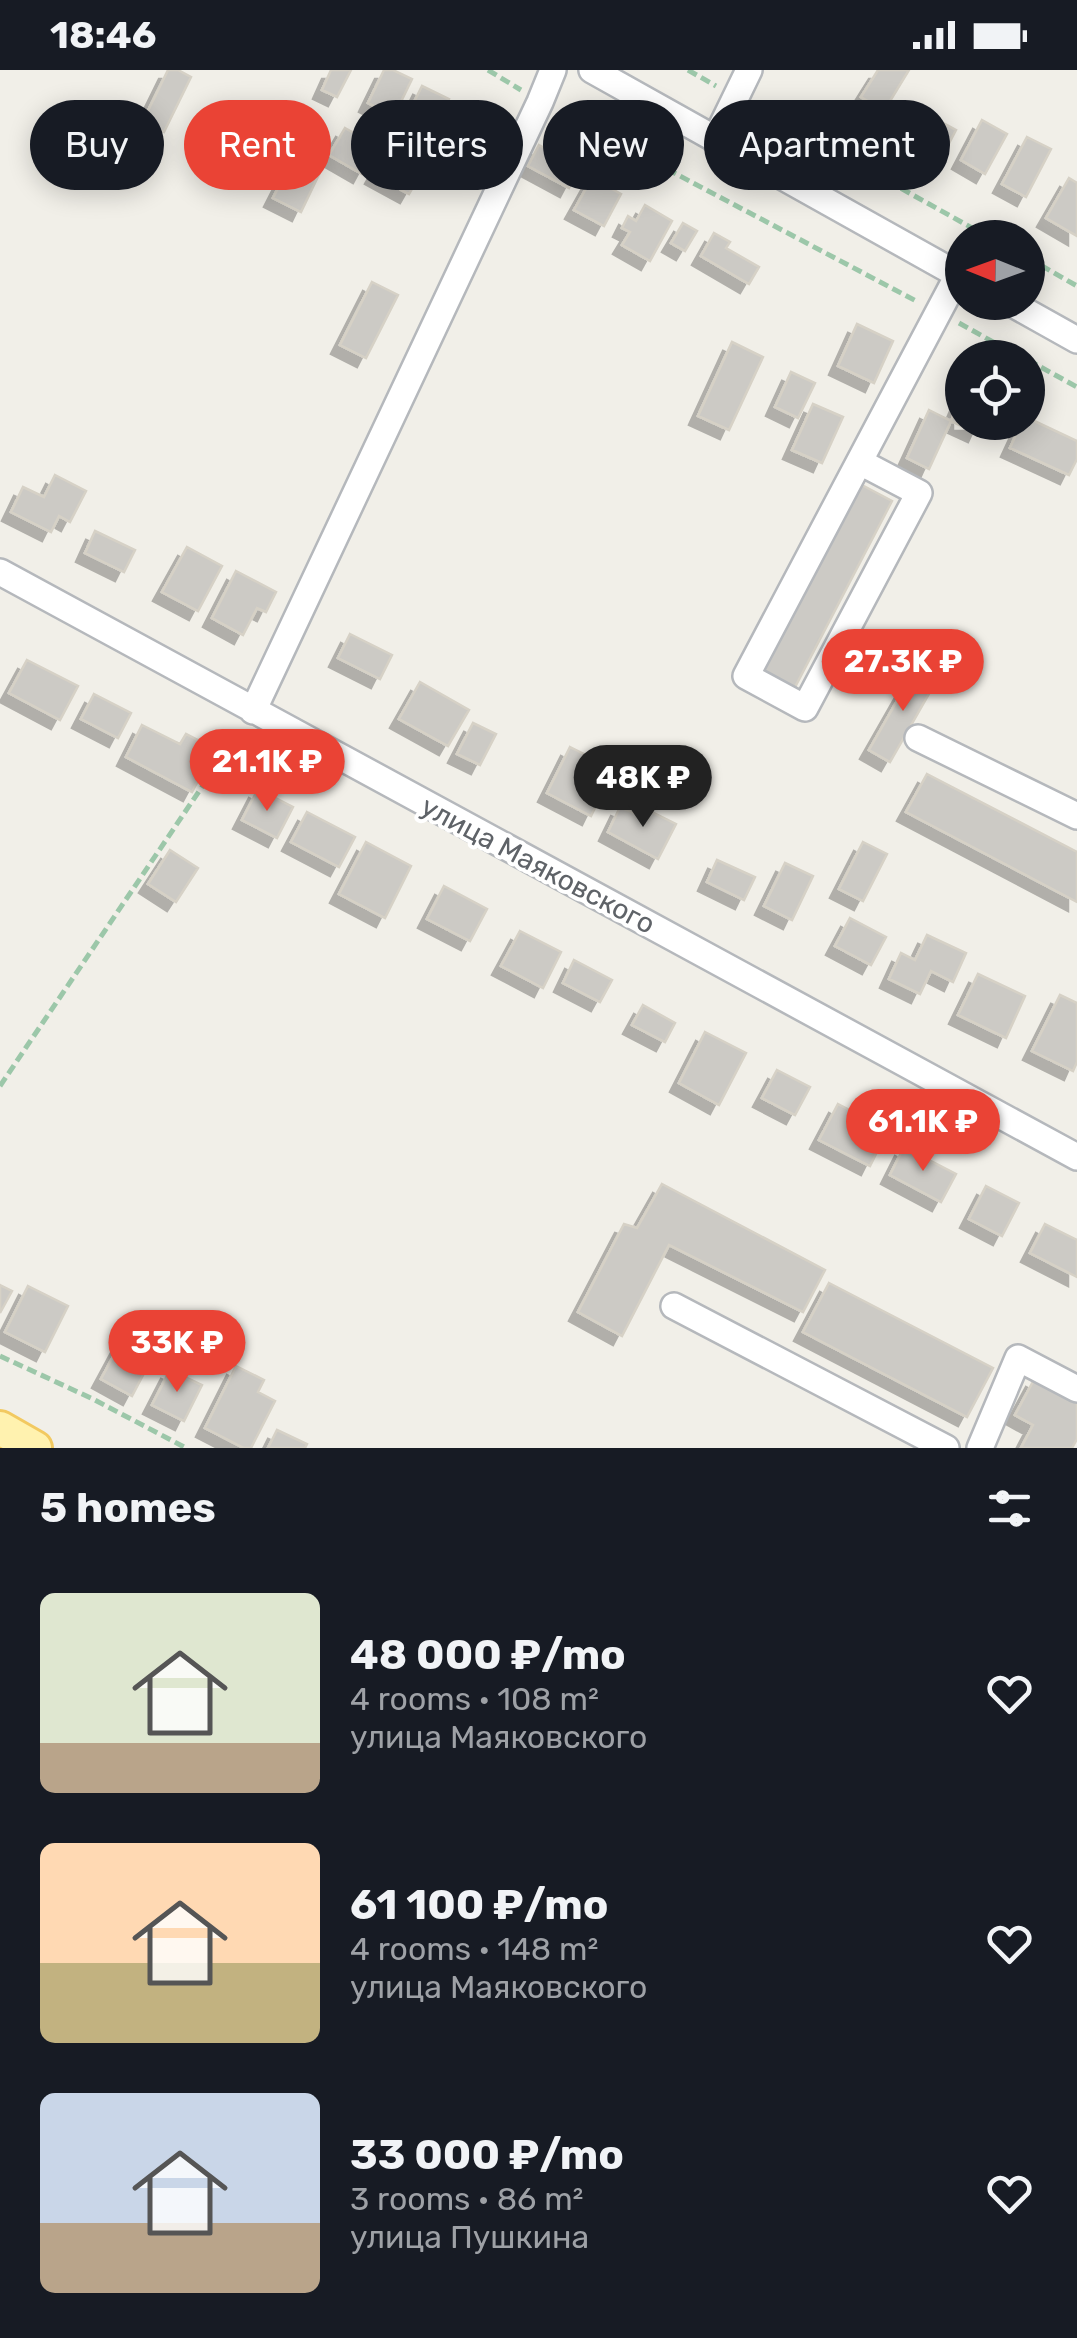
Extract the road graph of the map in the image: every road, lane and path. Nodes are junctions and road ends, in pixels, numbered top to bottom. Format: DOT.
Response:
graph roads {
  1 [pos="488,70"];
  2 [pos="552,70"];
  3 [pos="592,70"];
  4 [pos="688,70"];
  5 [pos="749,70"];
  6 [pos="722,89"];
  7 [pos="734,100"];
  8 [pos="540,102"];
  9 [pos="704,134"];
  10 [pos="805,190"];
  11 [pos="904,190"];
  12 [pos="958,220"];
  13 [pos="945,268"];
  14 [pos="1045,268"];
  15 [pos="1077,286"];
  16 [pos="945,301"];
  17 [pos="938,313"];
  18 [pos="1041,320"];
  19 [pos="989,340"];
  20 [pos="1077,340"];
  21 [pos="1045,370"];
  22 [pos="1077,387"];
  23 [pos="860,462"];
  24 [pos="0,572"];
  25 [pos="253,711"];
  26 [pos="918,738"];
  27 [pos="1077,816"];
  28 [pos="0,1086"];
  29 [pos="1077,1156"];
  30 [pos="674,1306"];
  31 [pos="0,1356"];
  32 [pos="1077,1389"];
  33 [pos="0,1428"];
  34 [pos="35,1448"];
  35 [pos="186,1448"];
  36 [pos="946,1448"];
  37 [pos="980,1448"];
  1 -- 8 [label="path"];
  2 -- 8 [label="street"];
  3 -- 9 [label="street"];
  4 -- 6 [label="path"];
  5 -- 7 [label="street"];
  8 -- 17 [label="path"];
  8 -- 25 [label="street"];
  10 -- 13 [label="street"];
  11 -- 12 [label="path"];
  14 -- 15 [label="path"];
  16 -- 17 [label="street"];
  17 -- 19 [label="path"];
  17 -- 23 [label="street"];
  18 -- 20 [label="street"];
  21 -- 22 [label="path"];
  23 -- 23 [label="street"];
  24 -- 25 [label="street, улица Маяковского"];
  25 -- 28 [label="path"];
  25 -- 29 [label="street, улица Маяковского"];
  26 -- 27 [label="street"];
  30 -- 36 [label="street"];
  31 -- 35 [label="path"];
  32 -- 37 [label="street"];
  33 -- 34 [label="main road"];
}
